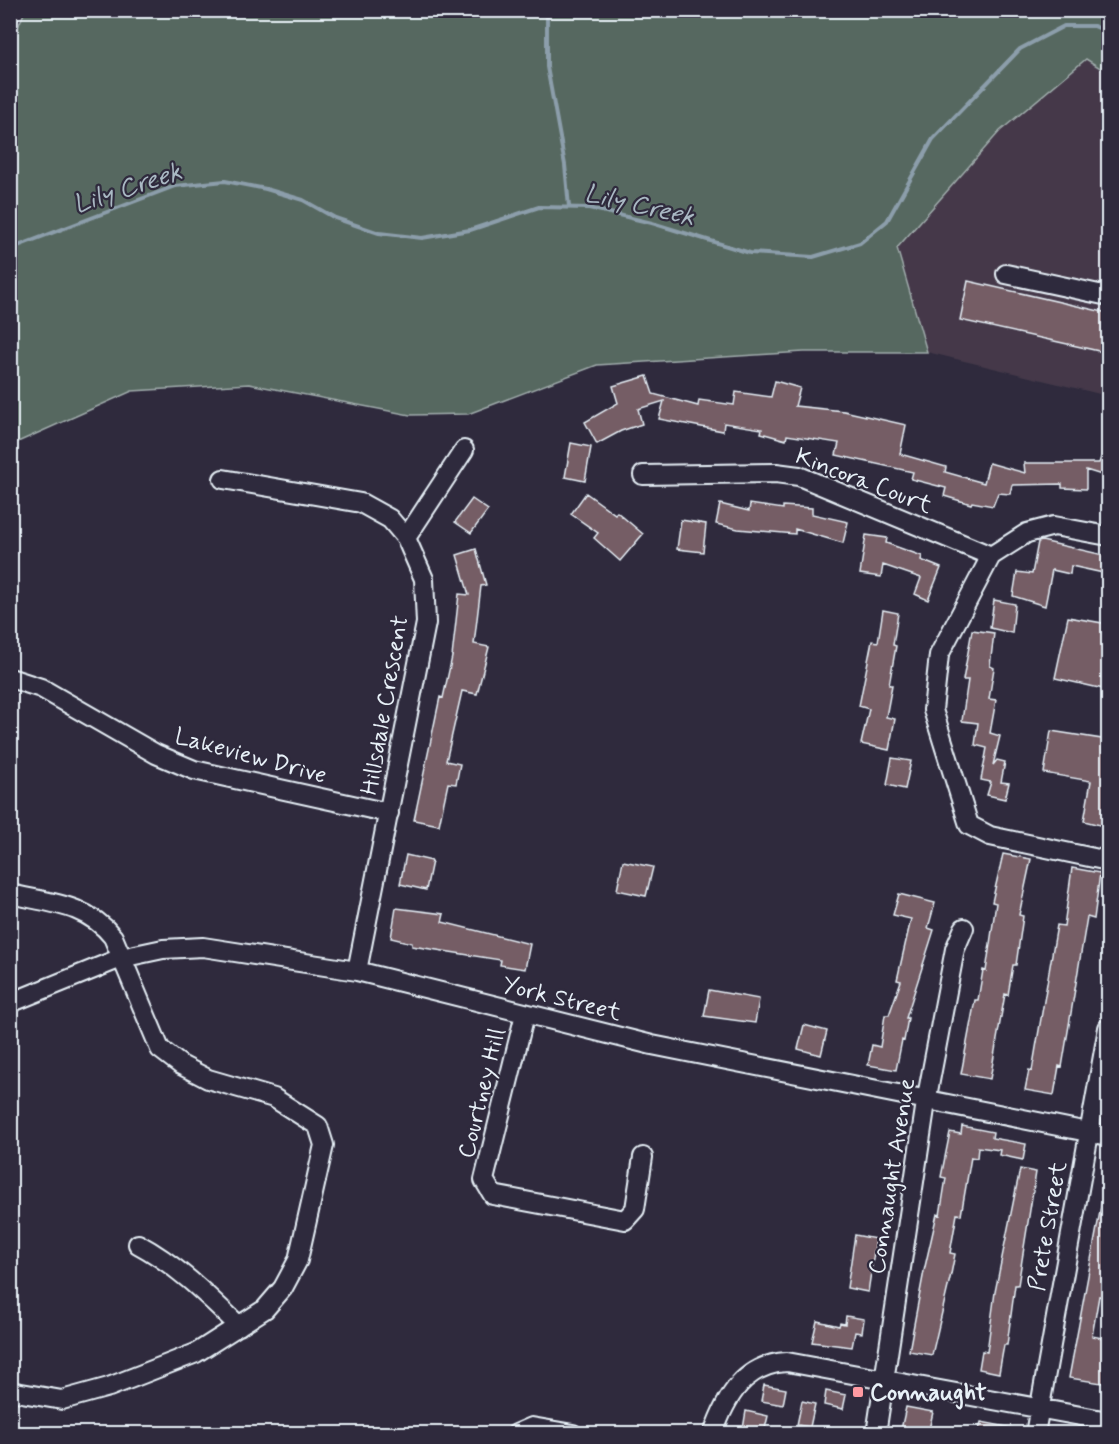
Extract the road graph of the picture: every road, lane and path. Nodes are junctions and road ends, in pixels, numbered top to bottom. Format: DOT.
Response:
graph roads {
  1 [pos="1006,274"];
  2 [pos="1108,296"];
  3 [pos="464,450"];
  4 [pos="643,475"];
  5 [pos="223,479"];
  6 [pos="1108,536"];
  7 [pos="406,538"];
  8 [pos="991,556"];
  9 [pos="10,678"];
  10 [pos="389,813"];
  11 [pos="1108,861"];
  12 [pos="10,894"];
  13 [pos="964,928"];
  14 [pos="121,958"];
  15 [pos="357,971"];
  16 [pos="10,1003"];
  17 [pos="525,1014"];
  18 [pos="1108,1028"];
  19 [pos="926,1102"];
  20 [pos="1088,1132"];
  21 [pos="1108,1136"];
  22 [pos="643,1157"];
  23 [pos="138,1244"];
  24 [pos="239,1326"];
  25 [pos="885,1380"];
  26 [pos="10,1391"];
  27 [pos="1040,1408"];
  28 [pos="1108,1421"];
  29 [pos="516,1434"];
  30 [pos="573,1434"];
  31 [pos="714,1434"];
  32 [pos="876,1434"];
  33 [pos="1035,1434"];
  1 -- 2 [label="street"];
  3 -- 7 [label="street"];
  4 -- 8 [label="street, Kincora Court"];
  5 -- 7 [label="street, Hillsdale Crescent"];
  6 -- 8 [label="street"];
  7 -- 10 [label="street, Hillsdale Crescent"];
  8 -- 11 [label="street"];
  9 -- 10 [label="street, Lakeview Drive"];
  10 -- 15 [label="street, Hillsdale Crescent"];
  12 -- 14 [label="street"];
  13 -- 19 [label="street, Connaught Avenue"];
  14 -- 15 [label="street, York Street"];
  14 -- 16 [label="street, York Street"];
  14 -- 24 [label="street"];
  15 -- 17 [label="street, York Street"];
  17 -- 19 [label="street, York Street"];
  17 -- 22 [label="street, Courtney Hill"];
  18 -- 20 [label="street, Prete Street"];
  19 -- 20 [label="street, York Street"];
  19 -- 25 [label="street, Connaught Avenue"];
  20 -- 21 [label="street, York Street"];
  20 -- 27 [label="street, Prete Street"];
  23 -- 24 [label="street"];
  24 -- 26 [label="street"];
  25 -- 27 [label="street"];
  25 -- 31 [label="street"];
  25 -- 32 [label="street, Connaught Avenue"];
  27 -- 28 [label="street"];
  27 -- 33 [label="street, Prete Street"];
  29 -- 30 [label="street"];
}
